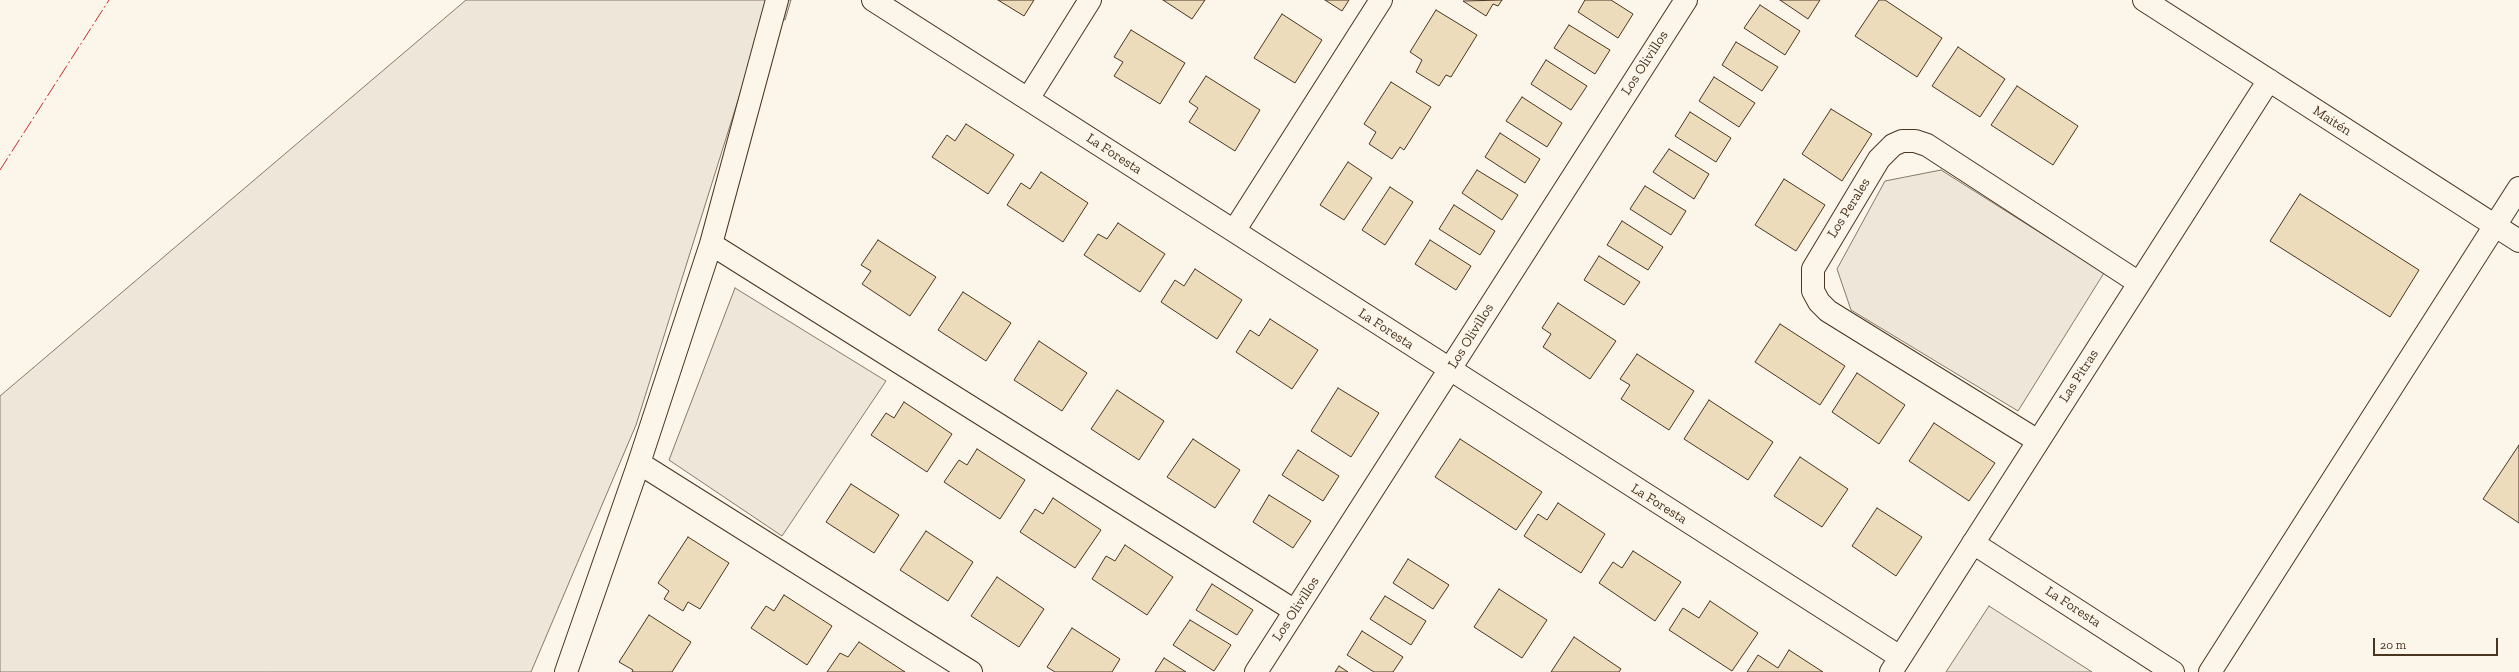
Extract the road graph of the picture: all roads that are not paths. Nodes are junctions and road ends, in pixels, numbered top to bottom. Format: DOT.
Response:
graph roads {
  1 [pos="777,0"];
  2 [pos="873,0"];
  3 [pos="1090,0"];
  4 [pos="1381,0"];
  5 [pos="1686,0"];
  6 [pos="2144,0"];
  7 [pos="2269,80"];
  8 [pos="1028,99"];
  9 [pos="2519,188"];
  10 [pos="2495,226"];
  11 [pos="1234,231"];
  12 [pos="2519,241"];
  13 [pos="711,244"];
  14 [pos="2139,283"];
  15 [pos="1449,369"];
  16 [pos="2038,441"];
  17 [pos="639,463"];
  18 [pos="1973,543"];
  19 [pos="1294,611"];
  20 [pos="1895,665"];
  21 [pos="566,672"];
  22 [pos="971,672"];
  23 [pos="1256,672"];
  24 [pos="2174,672"];
  25 [pos="2210,672"];
  1 -- 13 [label="street"];
  2 -- 8 [label="street, La Foresta"];
  3 -- 8 [label="street"];
  4 -- 11 [label="street"];
  5 -- 15 [label="street, Los Olivillos"];
  6 -- 7 [label="street, Maitén"];
  7 -- 10 [label="street, Maitén"];
  7 -- 14 [label="street, Las Pitras"];
  8 -- 11 [label="street, La Foresta"];
  9 -- 10 [label="street"];
  10 -- 12 [label="street, Maitén"];
  10 -- 25 [label="street"];
  11 -- 15 [label="street, La Foresta"];
  13 -- 17 [label="street"];
  13 -- 19 [label="street"];
  14 -- 16 [label="street, Las Pitras"];
  14 -- 16 [label="street, Los Perales"];
  15 -- 19 [label="street, Los Olivillos"];
  15 -- 20 [label="street, La Foresta"];
  16 -- 18 [label="street, Las Pitras"];
  17 -- 21 [label="street"];
  17 -- 22 [label="street"];
  18 -- 20 [label="street, Las Pitras"];
  18 -- 24 [label="street, La Foresta"];
  19 -- 23 [label="street, Los Olivillos"];
}
